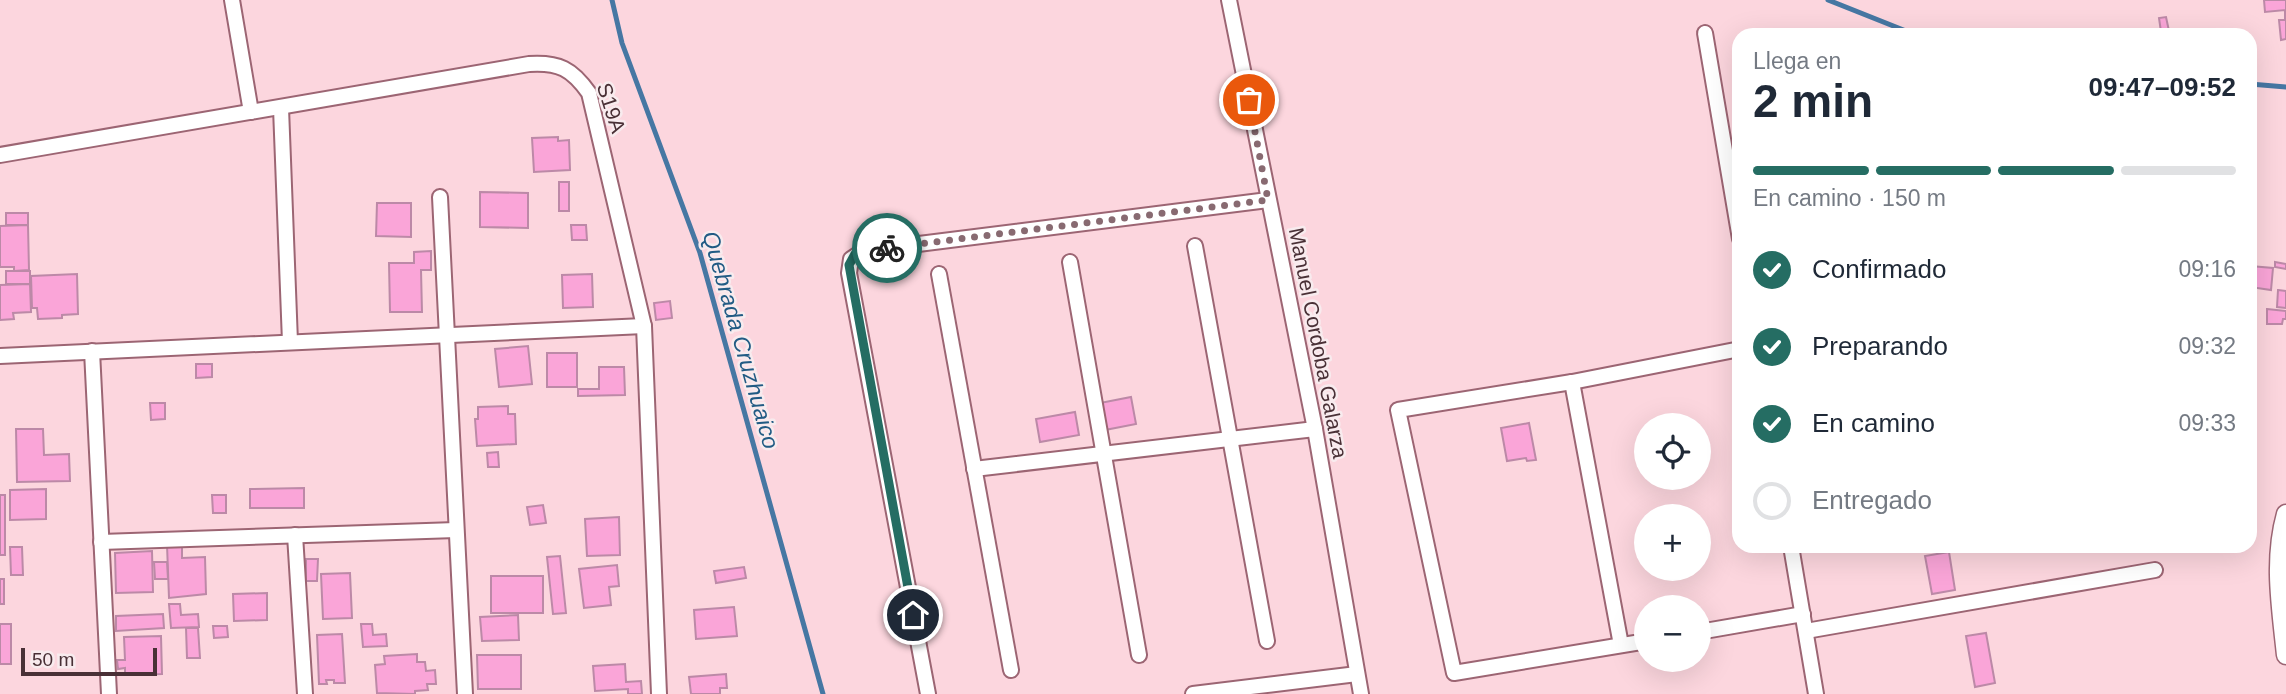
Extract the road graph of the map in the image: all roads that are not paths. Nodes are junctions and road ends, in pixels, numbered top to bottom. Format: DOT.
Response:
graph roads {
  1 [pos="232,0"];
  2 [pos="1229,0"];
  3 [pos="1705,33"];
  4 [pos="281,108"];
  5 [pos="251,112"];
  6 [pos="0,155"];
  7 [pos="1732,192"];
  8 [pos="440,197"];
  9 [pos="1268,200"];
  10 [pos="1195,246"];
  11 [pos="1070,262"];
  12 [pos="939,274"];
  13 [pos="644,326"];
  14 [pos="446,335"];
  15 [pos="290,342"];
  16 [pos="92,351"];
  17 [pos="1732,351"];
  18 [pos="0,356"];
  19 [pos="1572,382"];
  20 [pos="1314,429"];
  21 [pos="1231,439"];
  22 [pos="1103,454"];
  23 [pos="974,469"];
  24 [pos="2286,514"];
  25 [pos="456,530"];
  26 [pos="295,535"];
  27 [pos="101,542"];
  28 [pos="1792,553"];
  29 [pos="2155,570"];
  30 [pos="1803,614"];
  31 [pos="1711,630"];
  32 [pos="1806,631"];
  33 [pos="1267,641"];
  34 [pos="1634,643"];
  35 [pos="1621,645"];
  36 [pos="1139,655"];
  37 [pos="2286,655"];
  38 [pos="1011,670"];
  39 [pos="1357,674"];
  40 [pos="108,694"];
  41 [pos="305,694"];
  42 [pos="465,694"];
  43 [pos="659,694"];
  44 [pos="928,694"];
  45 [pos="1193,694"];
  46 [pos="1361,694"];
  47 [pos="1816,694"];
  1 -- 5 [label="street"];
  2 -- 9 [label="street, Manuel Cordoba Galarza"];
  3 -- 7 [label="street"];
  4 -- 5 [label="street, S19A"];
  4 -- 13 [label="street, S19A"];
  4 -- 15 [label="street"];
  5 -- 6 [label="street, S19A"];
  8 -- 14 [label="street"];
  9 -- 20 [label="street, Manuel Cordoba Galarza"];
  9 -- 44 [label="street"];
  10 -- 21 [label="street"];
  11 -- 22 [label="street"];
  12 -- 23 [label="street"];
  13 -- 14 [label="street"];
  13 -- 43 [label="street, S19A"];
  14 -- 15 [label="street"];
  14 -- 25 [label="street"];
  15 -- 16 [label="street"];
  16 -- 18 [label="street"];
  16 -- 27 [label="street"];
  17 -- 19 [label="street"];
  19 -- 35 [label="street"];
  19 -- 35 [label="street"];
  20 -- 21 [label="street"];
  20 -- 39 [label="street, Manuel Cordoba Galarza"];
  21 -- 22 [label="street"];
  21 -- 33 [label="street"];
  22 -- 23 [label="street"];
  22 -- 36 [label="street"];
  23 -- 38 [label="street"];
  24 -- 37 [label="street"];
  25 -- 26 [label="street"];
  25 -- 42 [label="street"];
  26 -- 27 [label="street"];
  26 -- 41 [label="street"];
  27 -- 40 [label="street"];
  28 -- 30 [label="street"];
  29 -- 32 [label="street"];
  30 -- 31 [label="street"];
  30 -- 32 [label="street"];
  32 -- 47 [label="street"];
  34 -- 35 [label="street"];
  39 -- 45 [label="street"];
  39 -- 46 [label="street, Manuel Cordoba Galarza"];
}
